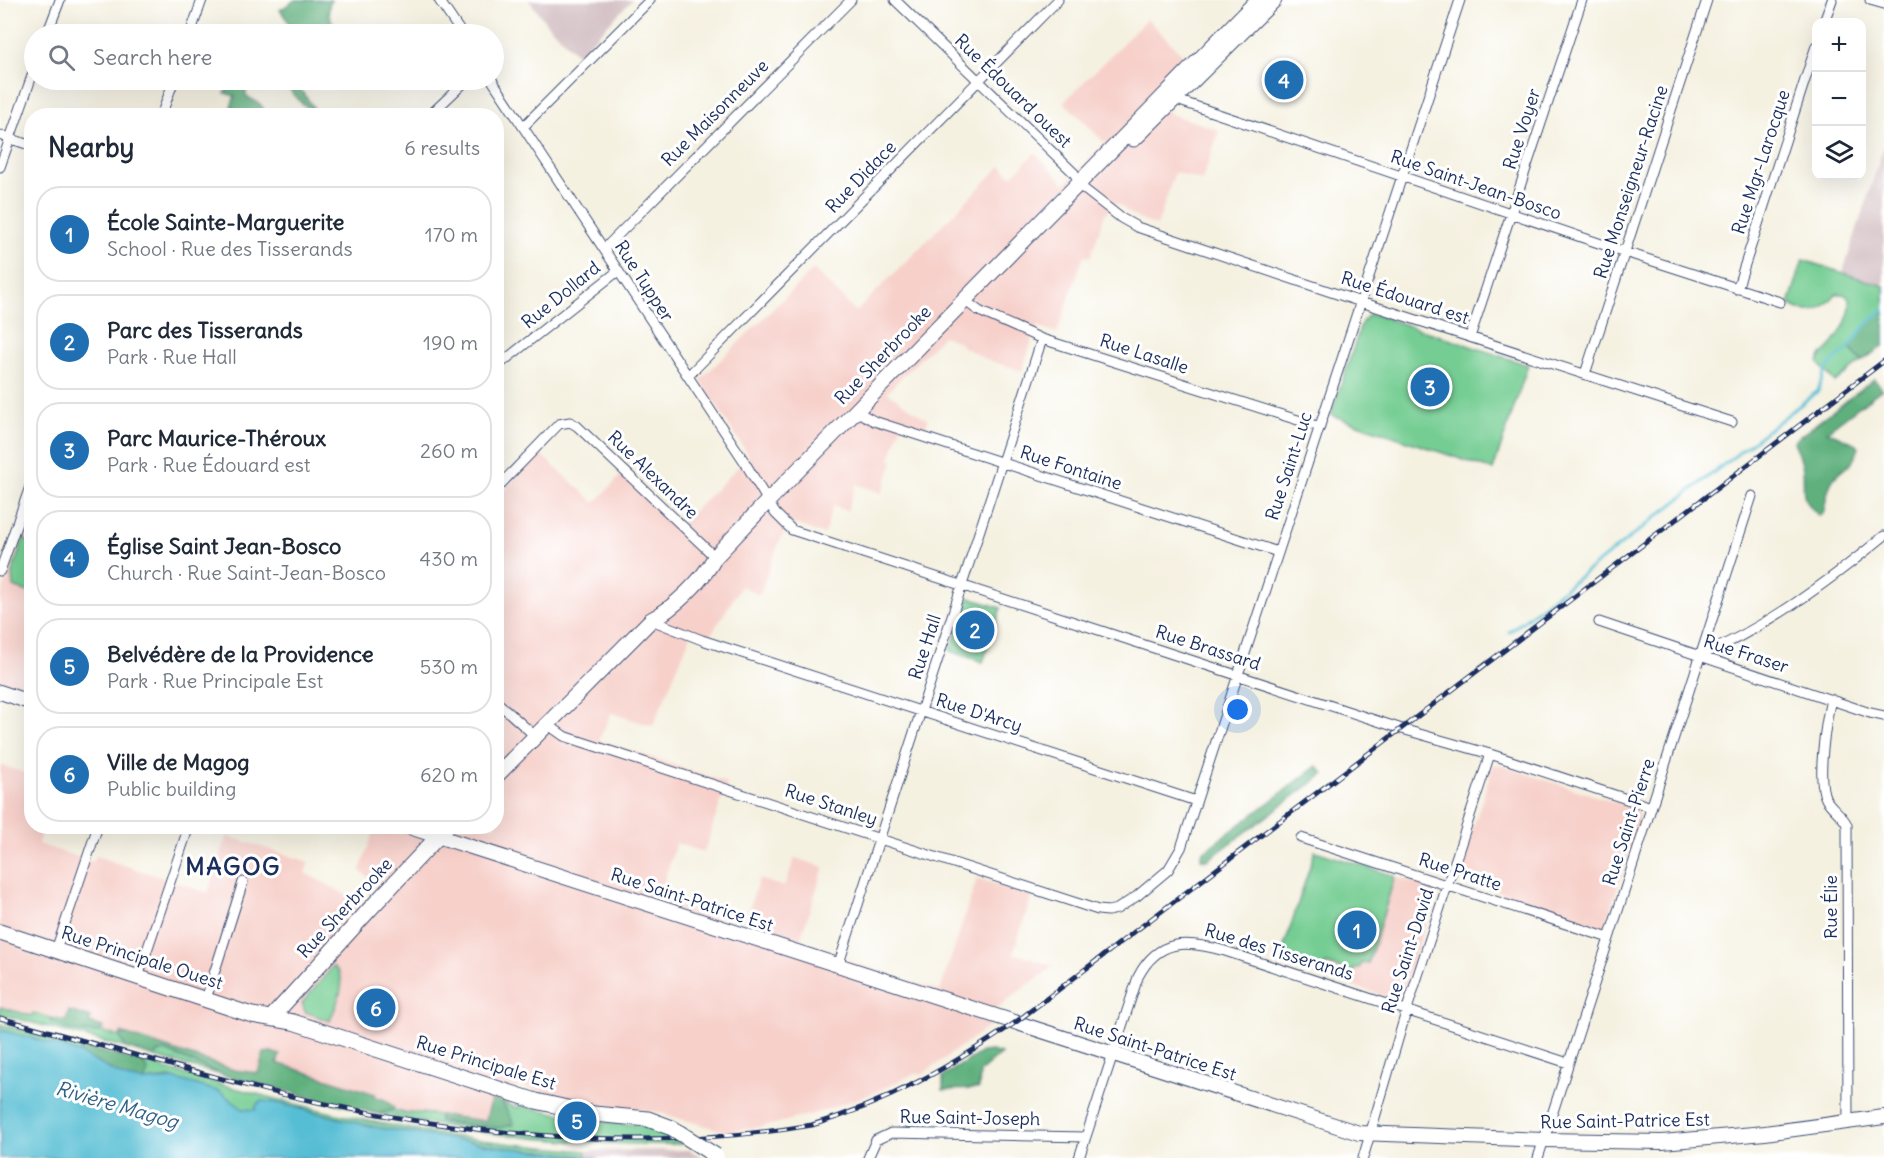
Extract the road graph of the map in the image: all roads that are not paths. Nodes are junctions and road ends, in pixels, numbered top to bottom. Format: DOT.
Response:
graph roads {
  1 [pos="60,0"];
  2 [pos="202,0"];
  3 [pos="439,0"];
  4 [pos="650,0"];
  5 [pos="851,0"];
  6 [pos="895,0"];
  7 [pos="1058,0"];
  8 [pos="1258,0"];
  9 [pos="1274,0"];
  10 [pos="1449,0"];
  11 [pos="1582,0"];
  12 [pos="1707,0"];
  13 [pos="1832,0"];
  14 [pos="1870,0"];
  15 [pos="1458,4"];
  16 [pos="1884,4"];
  17 [pos="1825,18"];
  18 [pos="51,24"];
  19 [pos="194,24"];
  20 [pos="455,24"];
  21 [pos="1812,58"];
  22 [pos="978,81"];
  23 [pos="27,90"];
  24 [pos="170,90"];
  25 [pos="456,90"];
  26 [pos="499,90"];
  27 [pos="1169,97"];
  28 [pos="164,108"];
  29 [pos="437,108"];
  30 [pos="523,127"];
  31 [pos="0,135"];
  32 [pos="10,138"];
  33 [pos="24,143"];
  34 [pos="0,167"];
  35 [pos="1402,177"];
  36 [pos="1080,182"];
  37 [pos="1511,214"];
  38 [pos="604,249"];
  39 [pos="1625,252"];
  40 [pos="618,271"];
  41 [pos="1737,289"];
  42 [pos="964,300"];
  43 [pos="1361,302"];
  44 [pos="1780,302"];
  45 [pos="1470,337"];
  46 [pos="1042,339"];
  47 [pos="504,361"];
  48 [pos="1585,374"];
  49 [pos="688,376"];
  50 [pos="856,411"];
  51 [pos="1732,422"];
  52 [pos="1320,427"];
  53 [pos="1002,463"];
  54 [pos="504,481"];
  55 [pos="1752,496"];
  56 [pos="767,502"];
  57 [pos="24,504"];
  58 [pos="1884,536"];
  59 [pos="1278,552"];
  60 [pos="715,557"];
  61 [pos="0,571"];
  62 [pos="963,586"];
  63 [pos="651,620"];
  64 [pos="1599,622"];
  65 [pos="1699,656"];
  66 [pos="1237,675"];
  67 [pos="0,692"];
  68 [pos="1831,699"];
  69 [pos="24,700"];
  70 [pos="504,708"];
  71 [pos="922,712"];
  72 [pos="1884,716"];
  73 [pos="547,724"];
  74 [pos="535,736"];
  75 [pos="1490,754"];
  76 [pos="504,768"];
  77 [pos="1196,801"];
  78 [pos="1651,807"];
  79 [pos="95,834"];
  80 [pos="186,834"];
  81 [pos="441,834"];
  82 [pos="449,834"];
  83 [pos="880,838"];
  84 [pos="1301,838"];
  85 [pos="243,882"];
  86 [pos="1446,885"];
  87 [pos="1108,911"];
  88 [pos="0,932"];
  89 [pos="1609,938"];
  90 [pos="56,950"];
  91 [pos="838,966"];
  92 [pos="138,977"];
  93 [pos="206,999"];
  94 [pos="1407,1009"];
  95 [pos="272,1017"];
  96 [pos="1113,1053"];
  97 [pos="1568,1063"];
  98 [pos="1884,1117"];
  99 [pos="1848,1123"];
  100 [pos="1369,1134"];
  101 [pos="1086,1137"];
  102 [pos="1544,1140"];
  103 [pos="717,1157"];
  104 [pos="868,1158"];
  105 [pos="1079,1158"];
  106 [pos="1363,1158"];
  107 [pos="1538,1158"];
  1 -- 18 [label="street"];
  2 -- 19 [label="street"];
  3 -- 20 [label="street"];
  4 -- 30 [label="street"];
  5 -- 38 [label="street, Rue Maisonneuve"];
  6 -- 22 [label="street, Rue Édouard ouest"];
  7 -- 22 [label="street, Rue Didace"];
  8 -- 27 [label="main road, Rue Sherbrooke"];
  9 -- 27 [label="main road, Rue Sherbrooke"];
  10 -- 15 [label="street"];
  11 -- 37 [label="street, Rue Voyer"];
  12 -- 39 [label="street, Rue Monseigneur-Racine"];
  13 -- 17 [label="street"];
  14 -- 16 [label="street"];
  15 -- 35 [label="street, Rue Saint-Luc"];
  21 -- 41 [label="street, Rue Mgr-Larocque"];
  22 -- 36 [label="street, Rue Édouard ouest"];
  22 -- 49 [label="street, Rue Didace"];
  23 -- 32 [label="street"];
  24 -- 28 [label="street"];
  25 -- 29 [label="street"];
  26 -- 30 [label="street, Rue Tupper"];
  27 -- 35 [label="street, Rue Saint-Jean-Bosco"];
  27 -- 36 [label="main road, Rue Sherbrooke"];
  30 -- 38 [label="street, Rue Tupper"];
  31 -- 32 [label="street"];
  32 -- 33 [label="street"];
  32 -- 34 [label="street"];
  35 -- 37 [label="street, Rue Saint-Jean-Bosco"];
  35 -- 43 [label="street, Rue Saint-Luc"];
  36 -- 42 [label="main road, Rue Sherbrooke"];
  36 -- 43 [label="street, Rue Édouard est"];
  37 -- 39 [label="street, Rue Saint-Jean-Bosco"];
  37 -- 45 [label="street, Rue Voyer"];
  38 -- 40 [label="street, Rue Tupper"];
  39 -- 41 [label="street, Rue Saint-Jean-Bosco"];
  39 -- 48 [label="street, Rue Monseigneur-Racine"];
  40 -- 47 [label="street, Rue Dollard"];
  40 -- 49 [label="street, Rue Tupper"];
  41 -- 44 [label="street, Rue Saint-Jean-Bosco"];
  42 -- 46 [label="street, Rue Lasalle"];
  42 -- 50 [label="main road, Rue Sherbrooke"];
  43 -- 45 [label="street, Rue Édouard est"];
  43 -- 52 [label="street, Rue Saint-Luc"];
  45 -- 48 [label="street, Rue Édouard est"];
  46 -- 52 [label="street, Rue Lasalle"];
  46 -- 53 [label="street, Rue Hall"];
  48 -- 51 [label="street, Rue Édouard est"];
  49 -- 56 [label="street, Rue Tupper"];
  50 -- 53 [label="street, Rue Fontaine"];
  50 -- 56 [label="main road, Rue Sherbrooke"];
  52 -- 59 [label="street, Rue Saint-Luc"];
  53 -- 59 [label="street, Rue Fontaine"];
  53 -- 62 [label="street, Rue Hall"];
  54 -- 60 [label="street, Rue Alexandre"];
  55 -- 65 [label="street, Rue Saint-Pierre"];
  56 -- 60 [label="main road, Rue Sherbrooke"];
  56 -- 62 [label="street, Rue Brassard"];
  57 -- 61 [label="street"];
  58 -- 65 [label="street"];
  59 -- 66 [label="street, Rue Saint-Luc"];
  60 -- 63 [label="main road, Rue Sherbrooke"];
  62 -- 66 [label="street, Rue Brassard"];
  62 -- 71 [label="street, Rue Hall"];
  63 -- 71 [label="street, Rue D'Arcy"];
  63 -- 73 [label="main road, Rue Sherbrooke"];
  64 -- 65 [label="street, Rue Fraser"];
  65 -- 68 [label="street, Rue Fraser"];
  65 -- 78 [label="street, Rue Saint-Pierre"];
  66 -- 75 [label="street, Rue Brassard"];
  66 -- 77 [label="street, Rue Saint-Luc"];
  67 -- 69 [label="street"];
  68 -- 72 [label="street, Rue Fraser"];
  68 -- 99 [label="street, Rue Élie"];
  70 -- 74 [label="street"];
  71 -- 77 [label="street, Rue D'Arcy"];
  71 -- 83 [label="street, Rue Hall"];
  73 -- 74 [label="main road, Rue Sherbrooke"];
  73 -- 83 [label="street, Rue Stanley"];
  74 -- 76 [label="main road, Rue Sherbrooke"];
  75 -- 78 [label="street, Rue Brassard"];
  75 -- 86 [label="street, Rue Saint-David"];
  77 -- 87 [label="street, Rue Saint-Luc"];
  78 -- 89 [label="street, Rue Saint-Pierre"];
  79 -- 90 [label="street"];
  80 -- 92 [label="street"];
  81 -- 95 [label="main road, Rue Sherbrooke"];
  82 -- 91 [label="street, Rue Saint-Patrice Est"];
  83 -- 87 [label="street, Rue Stanley"];
  83 -- 91 [label="street, Rue Hall"];
  84 -- 86 [label="street, Rue Pratte"];
  85 -- 93 [label="street"];
  86 -- 89 [label="street, Rue Pratte"];
  86 -- 94 [label="street, Rue Saint-David"];
  88 -- 90 [label="main road, Rue Principale Ouest"];
  89 -- 97 [label="street, Rue Saint-Pierre"];
  90 -- 92 [label="main road, Rue Principale Ouest"];
  91 -- 96 [label="street, Rue Saint-Patrice Est"];
  92 -- 93 [label="main road, Rue Principale Ouest"];
  93 -- 95 [label="main road, Rue Principale Ouest"];
  94 -- 96 [label="street, Rue des Tisserands"];
  94 -- 97 [label="street, Rue des Tisserands"];
  94 -- 100 [label="street, Rue Saint-David"];
  95 -- 103 [label="main road, Rue Principale Est, bridge"];
  96 -- 100 [label="street, Rue Saint-Patrice Est"];
  96 -- 101 [label="street, Rue des Tisserands"];
  97 -- 102 [label="street, Rue Saint-Pierre"];
  98 -- 99 [label="street, Rue Saint-Patrice Est"];
  99 -- 102 [label="street, Rue Saint-Patrice Est"];
  100 -- 102 [label="street, Rue Saint-Patrice Est"];
  100 -- 106 [label="street, Rue Saint-David"];
  101 -- 104 [label="street, Rue Saint-Joseph"];
  101 -- 105 [label="street, Rue des Tisserands"];
  102 -- 107 [label="street, Rue Saint-Pierre"];
}
